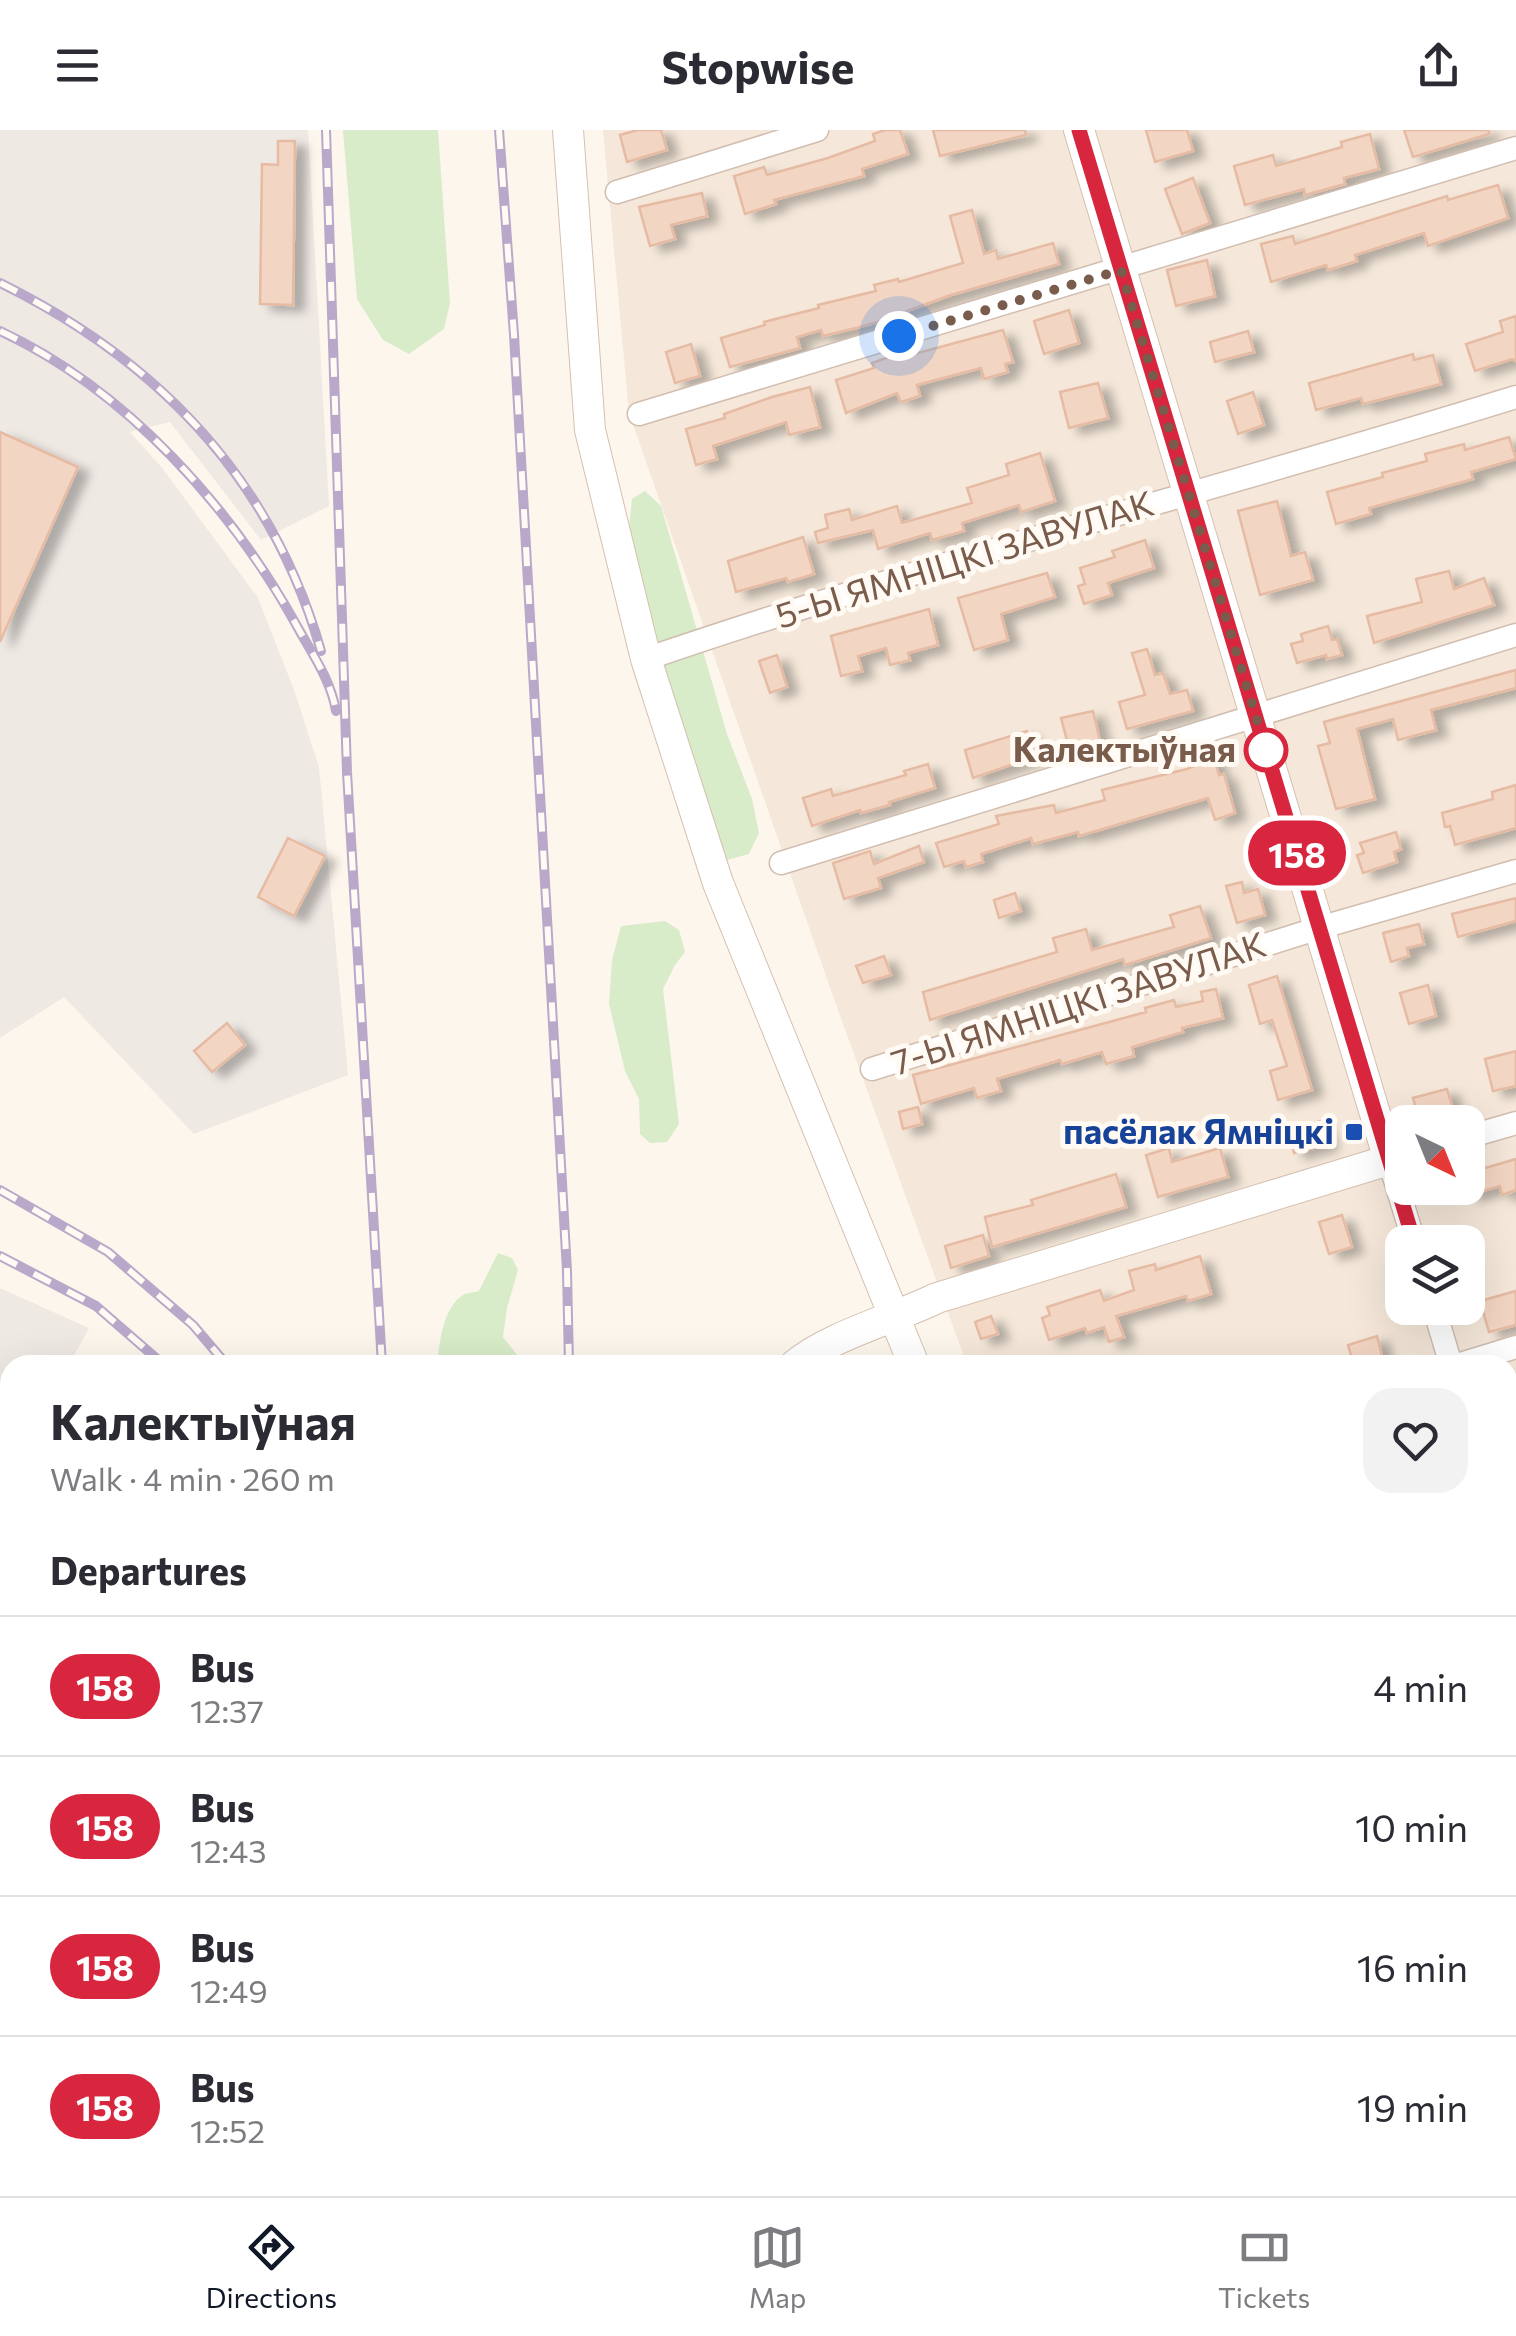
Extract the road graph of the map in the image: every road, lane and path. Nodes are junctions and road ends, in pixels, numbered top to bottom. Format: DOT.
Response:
graph roads {
  1 [pos="568,130"];
  2 [pos="817,130"];
  3 [pos="1079,130"];
  4 [pos="1516,148"];
  5 [pos="617,192"];
  6 [pos="1121,270"];
  7 [pos="1516,397"];
  8 [pos="639,414"];
  9 [pos="1188,492"];
  10 [pos="1516,636"];
  11 [pos="646,659"];
  12 [pos="1255,714"];
  13 [pos="782,863"];
  14 [pos="1516,871"];
  15 [pos="1319,928"];
  16 [pos="872,1069"];
  17 [pos="1516,1123"];
  18 [pos="1385,1125"];
  19 [pos="1485,1132"];
  20 [pos="1385,1161"];
  21 [pos="895,1319"];
  22 [pos="1440,1325"];
  23 [pos="1516,1346"];
  24 [pos="807,1355"];
  25 [pos="910,1355"];
  26 [pos="1450,1355"];
  27 [pos="1487,1355"];
  1 -- 11 [label="main road"];
  2 -- 5 [label="street"];
  3 -- 6 [label="main road"];
  4 -- 6 [label="street"];
  6 -- 8 [label="street"];
  6 -- 9 [label="main road"];
  7 -- 9 [label="street, 5-Ы ЯМНІЦКІ ЗАВУЛАК"];
  9 -- 11 [label="street, 5-Ы ЯМНІЦКІ ЗАВУЛАК"];
  9 -- 12 [label="main road"];
  10 -- 12 [label="street"];
  11 -- 21 [label="main road"];
  12 -- 13 [label="street"];
  12 -- 15 [label="main road"];
  14 -- 15 [label="street, 7-Ы ЯМНІЦКІ ЗАВУЛАК"];
  15 -- 16 [label="street, 7-Ы ЯМНІЦКІ ЗАВУЛАК"];
  15 -- 18 [label="main road"];
  17 -- 19 [label="street"];
  20 -- 21 [label="main road"];
  21 -- 24 [label="main road"];
  21 -- 25 [label="main road"];
  22 -- 26 [label="street"];
  23 -- 27 [label="street"];
}
